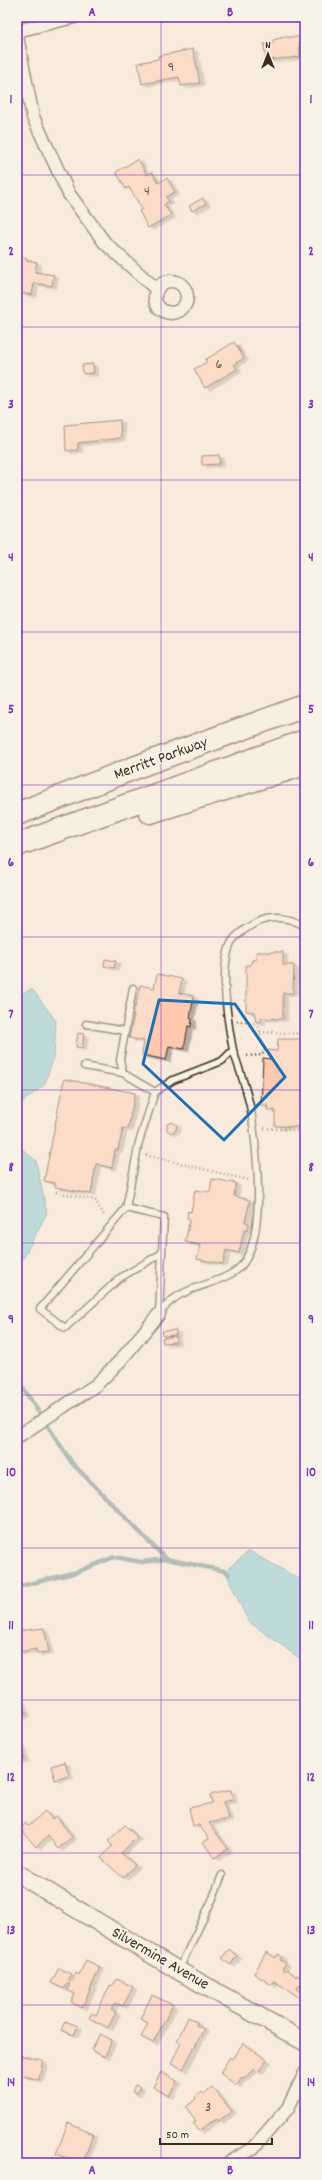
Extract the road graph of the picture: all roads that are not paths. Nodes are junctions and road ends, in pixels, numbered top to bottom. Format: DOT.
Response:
graph roads {
  1 [pos="74,17"];
  2 [pos="17,31"];
  3 [pos="17,37"];
  4 [pos="156,289"];
  5 [pos="305,689"];
  6 [pos="305,706"];
  7 [pos="305,741"];
  8 [pos="305,764"];
  9 [pos="139,766"];
  10 [pos="17,814"];
  11 [pos="21,844"];
  12 [pos="305,926"];
  13 [pos="133,988"];
  14 [pos="86,1024"];
  15 [pos="125,1031"];
  16 [pos="234,1053"];
  17 [pos="84,1066"];
  18 [pos="123,1073"];
  19 [pos="154,1092"];
  20 [pos="126,1208"];
  21 [pos="162,1253"];
  22 [pos="159,1314"];
  23 [pos="17,1437"];
  24 [pos="17,1873"];
  25 [pos="222,1875"];
  26 [pos="179,1971"];
  27 [pos="305,2042"];
  28 [pos="305,2073"];
  29 [pos="229,2163"];
  1 -- 2 [label="street"];
  3 -- 4 [label="street"];
  5 -- 9 [label="highway"];
  6 -- 9 [label="highway, Merritt Parkway"];
  7 -- 11 [label="highway, Merritt Parkway"];
  8 -- 11 [label="highway"];
  9 -- 10 [label="highway, Merritt Parkway"];
  12 -- 16 [label="lane"];
  13 -- 15 [label="lane"];
  14 -- 15 [label="lane"];
  15 -- 18 [label="lane"];
  16 -- 19 [label="lane"];
  16 -- 22 [label="lane"];
  17 -- 18 [label="lane"];
  18 -- 19 [label="lane"];
  19 -- 20 [label="lane"];
  20 -- 21 [label="lane"];
  20 -- 21 [label="lane"];
  21 -- 22 [label="lane"];
  22 -- 23 [label="street"];
  24 -- 26 [label="street, Silvermine Avenue"];
  25 -- 26 [label="lane"];
  26 -- 27 [label="street, Silvermine Avenue"];
  28 -- 29 [label="street"];
}
